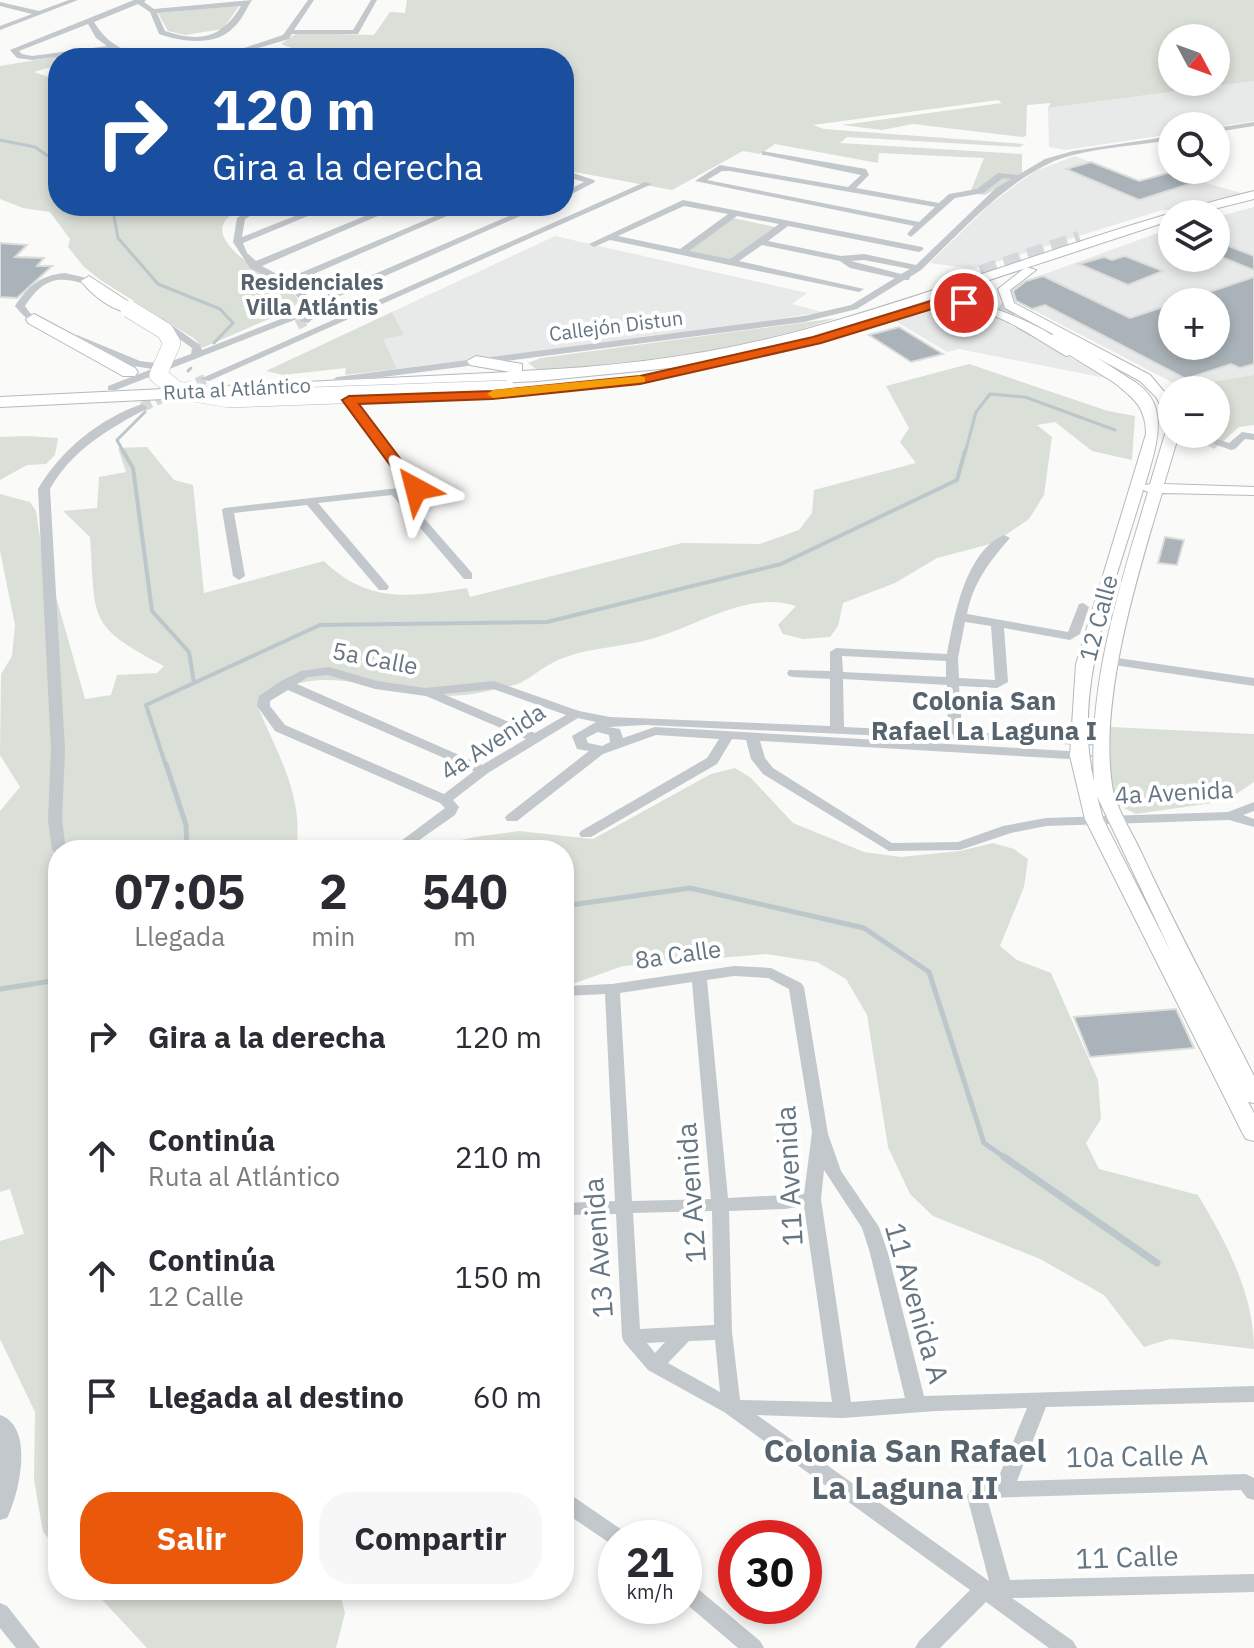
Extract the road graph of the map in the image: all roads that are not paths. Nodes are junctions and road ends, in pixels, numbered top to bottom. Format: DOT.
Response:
graph roads {
  1 [pos="10,0"];
  2 [pos="75,0"];
  3 [pos="141,0"];
  4 [pos="311,0"];
  5 [pos="374,0"];
  6 [pos="248,2"];
  7 [pos="0,4"];
  8 [pos="153,11"];
  9 [pos="39,13"];
  10 [pos="89,20"];
  11 [pos="0,28"];
  12 [pos="291,32"];
  13 [pos="213,36"];
  14 [pos="112,48"];
  15 [pos="228,48"];
  16 [pos="256,48"];
  17 [pos="48,56"];
  18 [pos="1254,124"];
  19 [pos="1230,128"];
  20 [pos="1158,140"];
  21 [pos="765,153"];
  22 [pos="574,176"];
  23 [pos="1019,178"];
  24 [pos="648,184"];
  25 [pos="850,189"];
  26 [pos="574,190"];
  27 [pos="1254,195"];
  28 [pos="1230,201"];
  29 [pos="1254,203"];
  30 [pos="941,206"];
  31 [pos="1230,209"];
  32 [pos="736,213"];
  33 [pos="244,216"];
  34 [pos="303,216"];
  35 [pos="373,216"];
  36 [pos="442,216"];
  37 [pos="516,216"];
  38 [pos="1158,217"];
  39 [pos="649,219"];
  40 [pos="1158,220"];
  41 [pos="787,223"];
  42 [pos="920,225"];
  43 [pos="1158,229"];
  44 [pos="911,234"];
  45 [pos="610,237"];
  46 [pos="1080,239"];
  47 [pos="622,240"];
  48 [pos="237,242"];
  49 [pos="760,242"];
  50 [pos="594,244"];
  51 [pos="919,249"];
  52 [pos="681,252"];
  53 [pos="841,259"];
  54 [pos="732,262"];
  55 [pos="253,266"];
  56 [pos="915,267"];
  57 [pos="1030,270"];
  58 [pos="899,279"];
  59 [pos="89,281"];
  60 [pos="284,283"];
  61 [pos="859,289"];
  62 [pos="309,306"];
  63 [pos="889,317"];
  64 [pos="34,319"];
  65 [pos="1056,339"];
  66 [pos="204,355"];
  67 [pos="476,361"];
  68 [pos="525,362"];
  69 [pos="172,365"];
  70 [pos="235,366"];
  71 [pos="689,370"];
  72 [pos="133,371"];
  73 [pos="205,379"];
  74 [pos="337,380"];
  75 [pos="184,384"];
  76 [pos="503,384"];
  77 [pos="536,384"];
  78 [pos="1129,384"];
  79 [pos="1153,384"];
  80 [pos="112,388"];
  81 [pos="1158,392"];
  82 [pos="96,399"];
  83 [pos="30,400"];
  84 [pos="342,401"];
  85 [pos="0,407"];
  86 [pos="142,407"];
  87 [pos="55,408"];
  88 [pos="1152,413"];
  89 [pos="1254,437"];
  90 [pos="1230,447"];
  91 [pos="1168,448"];
  92 [pos="1136,487"];
  93 [pos="1157,489"];
  94 [pos="1254,491"];
  95 [pos="395,492"];
  96 [pos="309,500"];
  97 [pos="1004,538"];
  98 [pos="239,576"];
  99 [pos="468,576"];
  100 [pos="383,587"];
  101 [pos="1083,607"];
  102 [pos="960,617"];
  103 [pos="997,624"];
  104 [pos="952,658"];
  105 [pos="1111,661"];
  106 [pos="793,673"];
  107 [pos="837,677"];
  108 [pos="953,682"];
  109 [pos="1254,682"];
  110 [pos="286,684"];
  111 [pos="425,692"];
  112 [pos="576,714"];
  113 [pos="610,721"];
  114 [pos="591,729"];
  115 [pos="837,730"];
  116 [pos="728,735"];
  117 [pos="955,735"];
  118 [pos="752,737"];
  119 [pos="536,738"];
  120 [pos="617,744"];
  121 [pos="1079,748"];
  122 [pos="1099,750"];
  123 [pos="598,751"];
  124 [pos="483,770"];
  125 [pos="445,800"];
  126 [pos="1254,806"];
  127 [pos="1230,816"];
  128 [pos="512,818"];
  129 [pos="1114,818"];
  130 [pos="1094,819"];
  131 [pos="1254,823"];
  132 [pos="586,834"];
  133 [pos="58,840"];
  134 [pos="410,840"];
  135 [pos="699,976"];
  136 [pos="796,987"];
  137 [pos="612,989"];
  138 [pos="574,991"];
  139 [pos="1254,1096"];
  140 [pos="820,1132"];
  141 [pos="1254,1134"];
  142 [pos="812,1199"];
  143 [pos="720,1204"];
  144 [pos="622,1207"];
  145 [pos="574,1209"];
  146 [pos="723,1332"];
  147 [pos="684,1334"];
  148 [pos="631,1337"];
  149 [pos="650,1360"];
  150 [pos="1254,1394"];
  151 [pos="1039,1401"];
  152 [pos="916,1404"];
  153 [pos="731,1407"];
  154 [pos="843,1410"];
  155 [pos="0,1423"];
  156 [pos="1005,1487"];
  157 [pos="1250,1487"];
  158 [pos="574,1508"];
  159 [pos="0,1512"];
  160 [pos="598,1524"];
  161 [pos="1254,1583"];
  162 [pos="992,1590"];
  163 [pos="702,1604"];
  164 [pos="2,1618"];
  165 [pos="29,1648"];
  166 [pos="753,1648"];
  167 [pos="926,1648"];
  168 [pos="1066,1648"];
  1 -- 7 [label="street"];
  2 -- 9 [label="street"];
  3 -- 8 [label="street"];
  3 -- 10 [label="street"];
  4 -- 12 [label="street"];
  5 -- 12 [label="street"];
  6 -- 8 [label="street"];
  6 -- 13 [label="street"];
  7 -- 9 [label="street"];
  8 -- 13 [label="street"];
  9 -- 11 [label="street"];
  10 -- 14 [label="street"];
  10 -- 17 [label="street"];
  12 -- 16 [label="street"];
  13 -- 15 [label="street"];
  18 -- 19 [label="street"];
  20 -- 23 [label="street, Callejón Distun"];
  21 -- 25 [label="street"];
  22 -- 26 [label="street"];
  23 -- 30 [label="street"];
  23 -- 56 [label="street, Callejón Distun"];
  24 -- 70 [label="street"];
  25 -- 30 [label="street"];
  25 -- 42 [label="street"];
  27 -- 28 [label="highway"];
  29 -- 31 [label="highway"];
  30 -- 42 [label="street"];
  32 -- 39 [label="street"];
  32 -- 41 [label="street"];
  32 -- 52 [label="street"];
  33 -- 48 [label="street"];
  34 -- 48 [label="street"];
  35 -- 55 [label="street"];
  36 -- 60 [label="street"];
  37 -- 62 [label="street"];
  38 -- 46 [label="highway"];
  39 -- 45 [label="street"];
  39 -- 47 [label="street"];
  40 -- 77 [label="highway"];
  41 -- 49 [label="street"];
  41 -- 51 [label="street"];
  42 -- 44 [label="street"];
  43 -- 57 [label="highway, Ruta al Atlántico"];
  45 -- 47 [label="street"];
  45 -- 50 [label="street"];
  47 -- 52 [label="street"];
  48 -- 55 [label="street"];
  49 -- 53 [label="street"];
  49 -- 54 [label="street"];
  52 -- 54 [label="street"];
  53 -- 56 [label="street"];
  53 -- 58 [label="street"];
  54 -- 61 [label="street"];
  55 -- 60 [label="street"];
  56 -- 58 [label="street, Callejón Distun"];
  57 -- 63 [label="highway, Ruta al Atlántico"];
  57 -- 79 [label="main road"];
  58 -- 68 [label="street, Callejón Distun"];
  59 -- 64 [label="street"];
  59 -- 66 [label="street"];
  59 -- 76 [label="highway, bridge"];
  60 -- 62 [label="street"];
  62 -- 66 [label="street"];
  63 -- 71 [label="highway, Ruta al Atlántico"];
  63 -- 78 [label="main road"];
  64 -- 72 [label="highway"];
  65 -- 78 [label="highway"];
  66 -- 69 [label="street"];
  66 -- 70 [label="street"];
  66 -- 75 [label="street"];
  67 -- 68 [label="highway"];
  67 -- 74 [label="street"];
  68 -- 77 [label="highway"];
  69 -- 72 [label="street"];
  69 -- 72 [label="street"];
  70 -- 73 [label="street"];
  71 -- 77 [label="highway"];
  71 -- 87 [label="highway, Ruta al Atlántico"];
  72 -- 80 [label="street"];
  74 -- 75 [label="highway"];
  74 -- 76 [label="highway"];
  75 -- 80 [label="highway"];
  76 -- 77 [label="highway"];
  76 -- 83 [label="highway, Ruta al Atlántico"];
  77 -- 84 [label="highway"];
  78 -- 88 [label="main road"];
  79 -- 81 [label="main road"];
  79 -- 88 [label="main road, 12 Calle"];
  80 -- 83 [label="highway"];
  82 -- 85 [label="highway"];
  83 -- 85 [label="highway, Ruta al Atlántico"];
  84 -- 87 [label="highway"];
  84 -- 95 [label="street"];
  85 -- 87 [label="highway, Ruta al Atlántico"];
  86 -- 133 [label="street"];
  88 -- 92 [label="main road, 12 Calle"];
  89 -- 90 [label="street"];
  91 -- 93 [label="main road, 12 Calle"];
  92 -- 93 [label="main road"];
  92 -- 121 [label="main road, 12 Calle"];
  93 -- 94 [label="main road"];
  93 -- 105 [label="main road, 12 Calle"];
  95 -- 96 [label="street"];
  95 -- 99 [label="street"];
  96 -- 98 [label="street"];
  96 -- 100 [label="street"];
  97 -- 102 [label="street"];
  101 -- 103 [label="street"];
  102 -- 103 [label="street"];
  102 -- 104 [label="street"];
  103 -- 108 [label="street"];
  104 -- 107 [label="street"];
  104 -- 108 [label="street"];
  105 -- 109 [label="street"];
  105 -- 122 [label="main road, 12 Calle"];
  106 -- 107 [label="street"];
  107 -- 108 [label="street"];
  107 -- 115 [label="street"];
  108 -- 117 [label="street"];
  110 -- 111 [label="street, 5a Calle"];
  110 -- 124 [label="street"];
  110 -- 125 [label="street"];
  111 -- 112 [label="street, 5a Calle"];
  111 -- 119 [label="street, 5a Calle"];
  112 -- 113 [label="street, 4a Avenida"];
  112 -- 119 [label="street, 4a Avenida"];
  113 -- 114 [label="street"];
  113 -- 115 [label="street, 4a Avenida"];
  114 -- 120 [label="street"];
  114 -- 123 [label="street"];
  115 -- 117 [label="street, 4a Avenida"];
  116 -- 118 [label="street"];
  116 -- 120 [label="street"];
  116 -- 132 [label="street"];
  117 -- 121 [label="street, 4a Avenida"];
  118 -- 121 [label="street"];
  118 -- 130 [label="street, 4a Avenida"];
  119 -- 124 [label="street, 4a Avenida"];
  120 -- 123 [label="street"];
  121 -- 122 [label="street"];
  121 -- 130 [label="main road, 12 Calle"];
  122 -- 129 [label="main road, 12 Calle"];
  123 -- 128 [label="street"];
  124 -- 125 [label="street, 4a Avenida"];
  125 -- 134 [label="street"];
  126 -- 127 [label="street, 4a Avenida"];
  127 -- 129 [label="street, 4a Avenida"];
  127 -- 131 [label="street"];
  129 -- 130 [label="street, 4a Avenida"];
  129 -- 139 [label="main road, 12 Calle"];
  130 -- 141 [label="main road, 12 Calle"];
  135 -- 136 [label="street, 8a Calle"];
  135 -- 137 [label="street, 8a Calle"];
  135 -- 143 [label="street, 12 Avenida"];
  136 -- 140 [label="street, 11 Avenida"];
  137 -- 138 [label="street, 8a Calle"];
  137 -- 144 [label="street, 13 Avenida"];
  140 -- 142 [label="street, 11 Avenida"];
  140 -- 152 [label="street, 11 Avenida A"];
  142 -- 143 [label="street"];
  142 -- 154 [label="street, 11 Avenida"];
  143 -- 144 [label="street"];
  143 -- 146 [label="street, 12 Avenida"];
  144 -- 145 [label="street"];
  144 -- 148 [label="street, 13 Avenida"];
  146 -- 147 [label="street"];
  146 -- 153 [label="street, 12 Avenida"];
  147 -- 148 [label="street"];
  147 -- 149 [label="street"];
  148 -- 149 [label="street, 13 Avenida"];
  149 -- 153 [label="street, 13 Avenida"];
  150 -- 151 [label="street"];
  151 -- 152 [label="street"];
  151 -- 156 [label="street"];
  152 -- 154 [label="street"];
  153 -- 154 [label="street"];
  153 -- 162 [label="street, 13 Avenida"];
  155 -- 159 [label="street"];
  156 -- 157 [label="street, 10a Calle A"];
  156 -- 162 [label="street, 10a Calle A"];
  158 -- 160 [label="street"];
  161 -- 162 [label="street, 11 Calle"];
  162 -- 167 [label="street"];
  162 -- 168 [label="street, 13 Avenida"];
  163 -- 166 [label="street"];
  164 -- 165 [label="street"];
}
